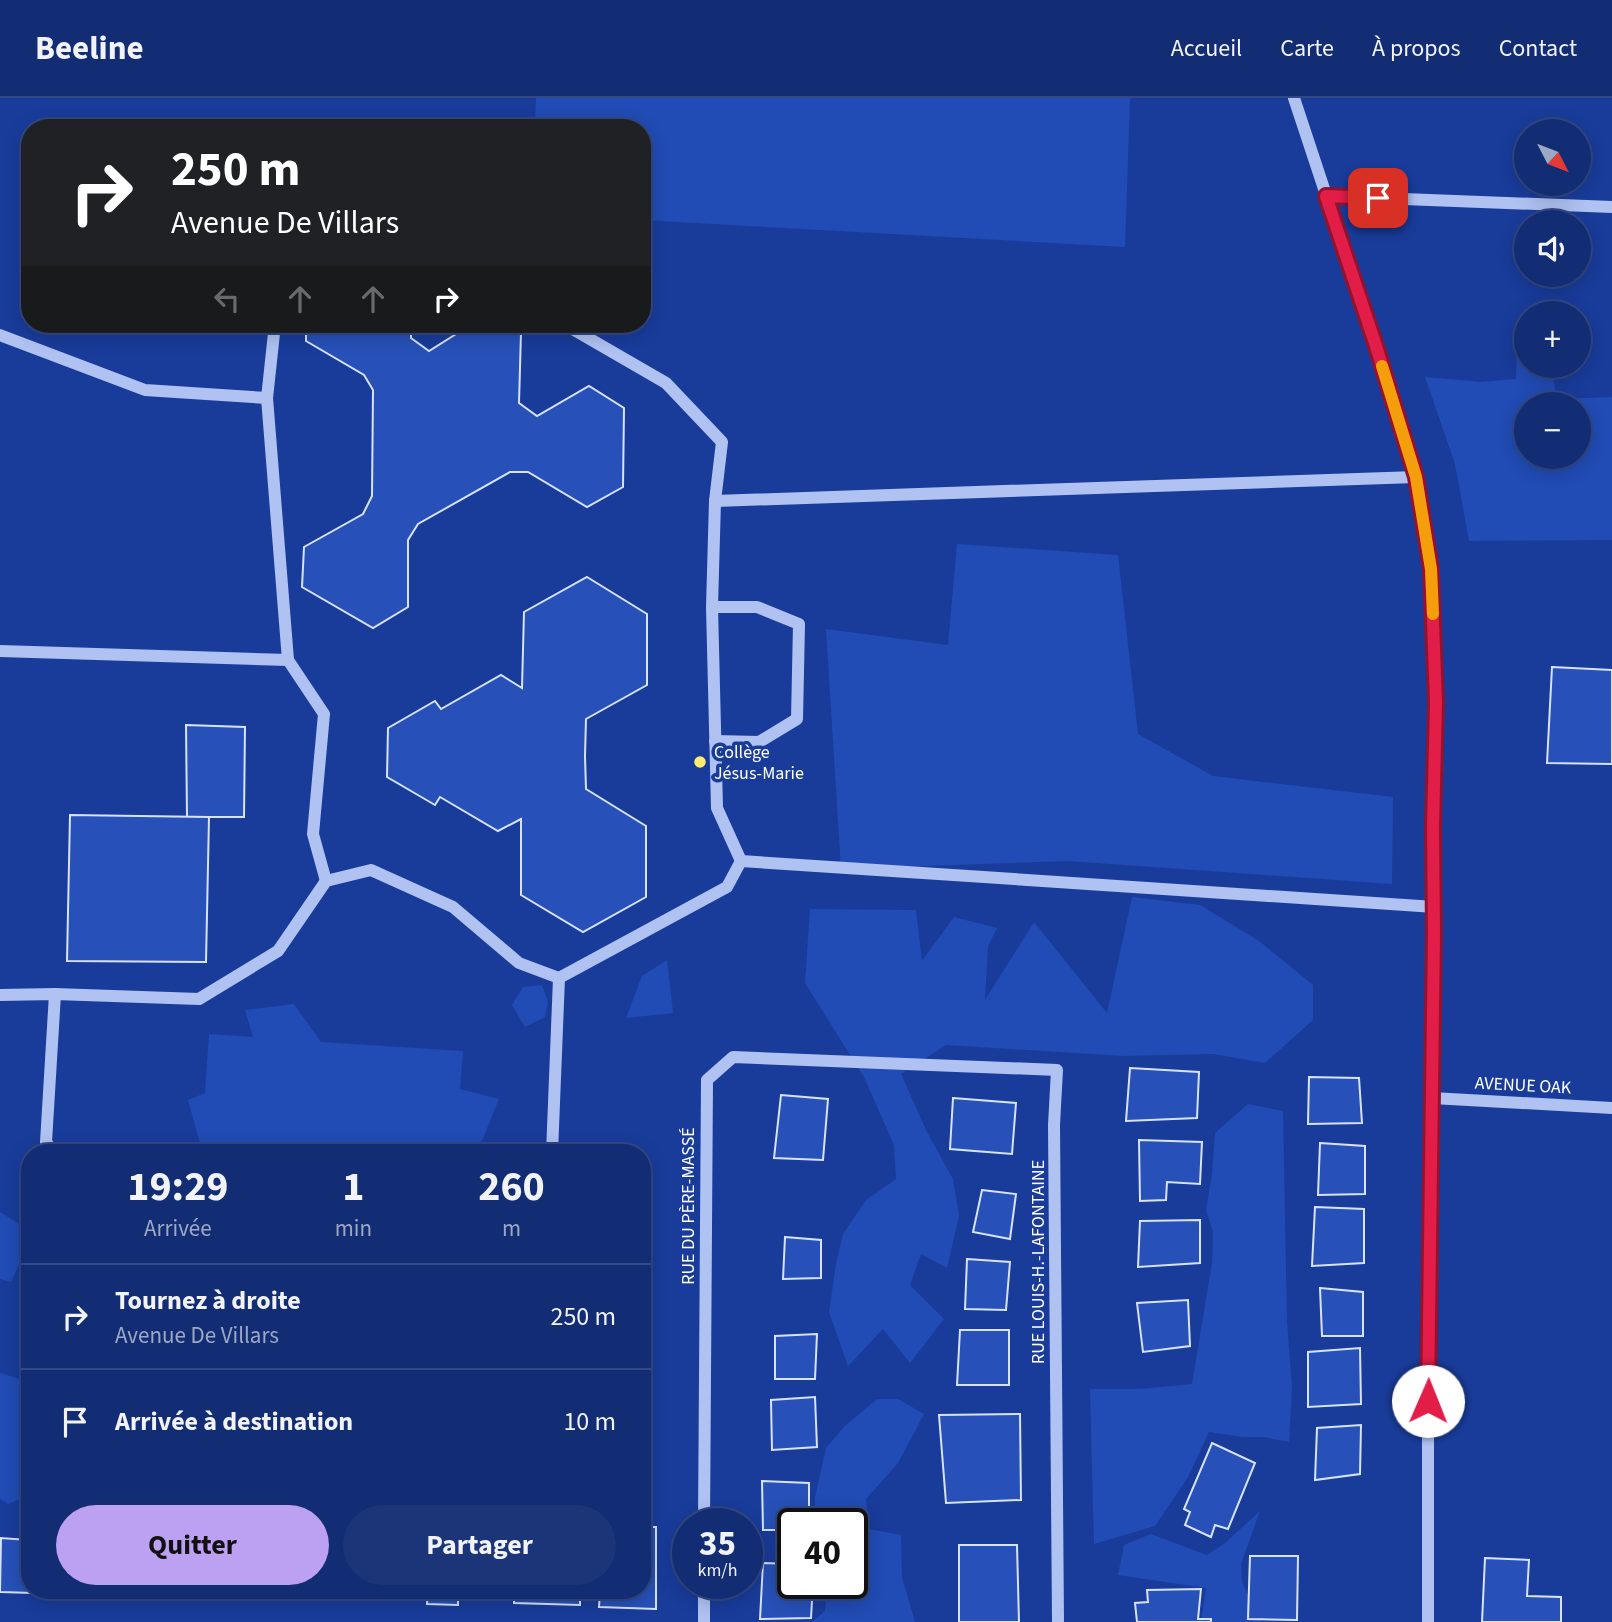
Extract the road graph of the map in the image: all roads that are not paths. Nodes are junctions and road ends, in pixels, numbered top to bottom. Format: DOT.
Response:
graph roads {
  1 [pos="1294,98"];
  2 [pos="1326,196"];
  3 [pos="1612,207"];
  4 [pos="274,333"];
  5 [pos="580,333"];
  6 [pos="0,335"];
  7 [pos="267,398"];
  8 [pos="1416,477"];
  9 [pos="715,501"];
  10 [pos="712,607"];
  11 [pos="0,651"];
  12 [pos="288,660"];
  13 [pos="715,741"];
  14 [pos="741,861"];
  15 [pos="326,881"];
  16 [pos="1434,907"];
  17 [pos="559,978"];
  18 [pos="55,994"];
  19 [pos="0,995"];
  20 [pos="890,1062"];
  21 [pos="1432,1098"];
  22 [pos="1612,1108"];
  23 [pos="47,1144"];
  24 [pos="552,1144"];
  25 [pos="704,1508"];
  26 [pos="704,1599"];
  27 [pos="704,1622"];
  28 [pos="1058,1622"];
  29 [pos="1429,1622"];
  1 -- 2 [label="street"];
  2 -- 3 [label="street"];
  2 -- 8 [label="street"];
  4 -- 7 [label="street"];
  5 -- 9 [label="street"];
  6 -- 7 [label="street"];
  7 -- 12 [label="street"];
  8 -- 9 [label="street"];
  8 -- 16 [label="street"];
  9 -- 10 [label="street"];
  10 -- 13 [label="street"];
  10 -- 13 [label="street"];
  11 -- 12 [label="street"];
  12 -- 15 [label="street"];
  13 -- 14 [label="street"];
  14 -- 16 [label="street"];
  14 -- 17 [label="street"];
  15 -- 17 [label="street"];
  15 -- 18 [label="street"];
  16 -- 21 [label="street"];
  17 -- 24 [label="street"];
  18 -- 19 [label="street"];
  18 -- 23 [label="street"];
  20 -- 25 [label="street, RUE DU PÈRE-MASSÉ"];
  20 -- 28 [label="street, RUE LOUIS-H.-LAFONTAINE"];
  21 -- 22 [label="street, AVENUE OAK"];
  21 -- 29 [label="street"];
  26 -- 27 [label="street"];
}
